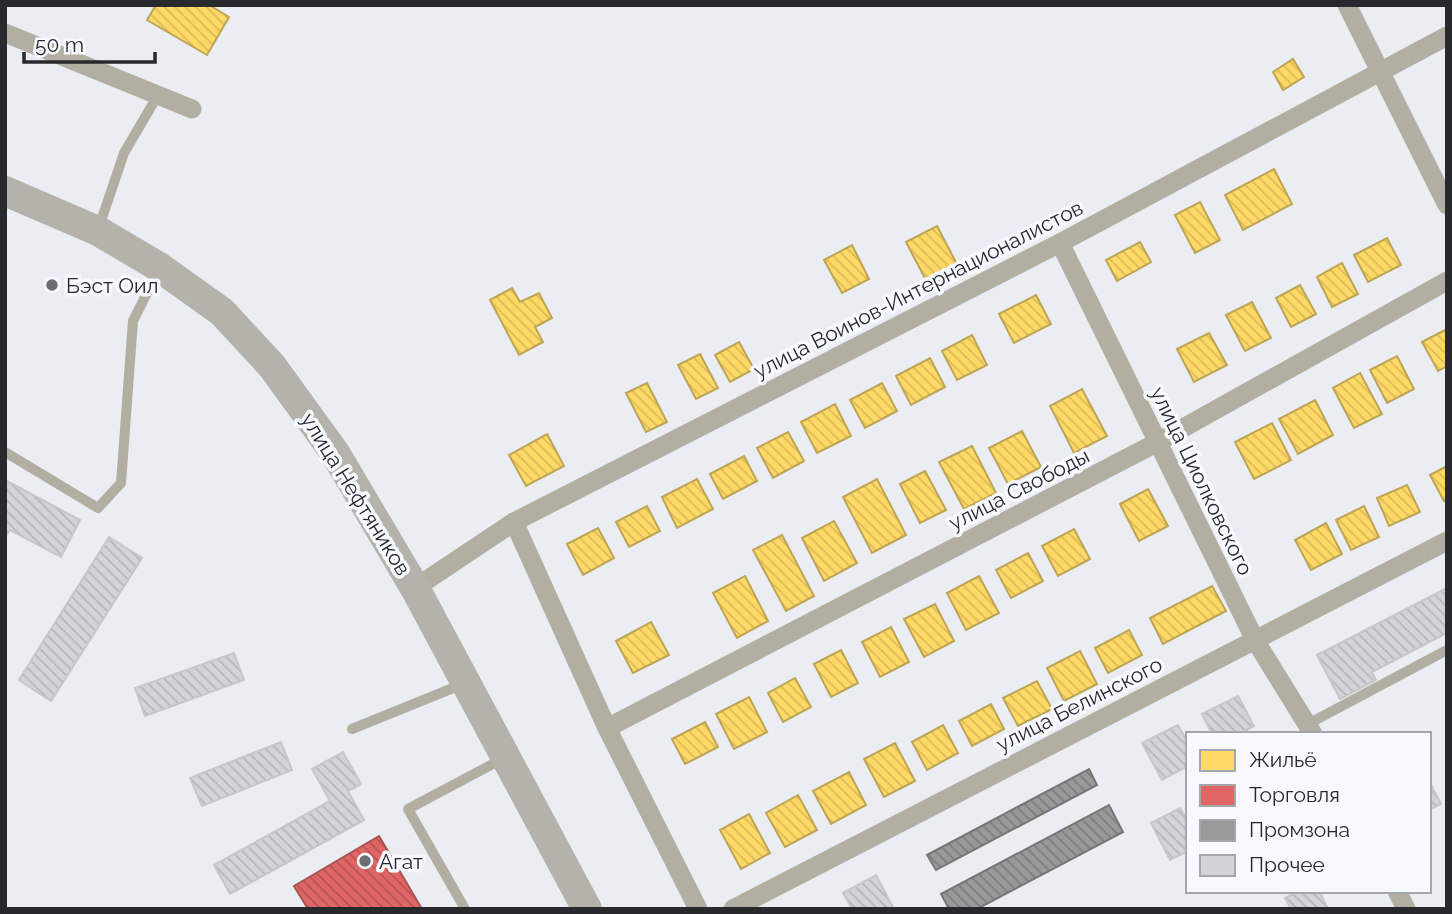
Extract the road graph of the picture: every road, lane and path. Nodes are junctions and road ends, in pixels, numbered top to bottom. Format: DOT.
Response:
graph roads {
  1 [pos="1347,5"];
  2 [pos="5,33"];
  3 [pos="1447,36"];
  4 [pos="1380,71"];
  5 [pos="158,94"];
  6 [pos="192,109"];
  7 [pos="5,191"];
  8 [pos="1447,205"];
  9 [pos="98,231"];
  10 [pos="1060,243"];
  11 [pos="159,267"];
  12 [pos="1447,281"];
  13 [pos="1158,442"];
  14 [pos="5,452"];
  15 [pos="514,522"];
  16 [pos="1447,541"];
  17 [pos="415,588"];
  18 [pos="1255,640"];
  19 [pos="1447,650"];
  20 [pos="467,682"];
  21 [pos="607,728"];
  22 [pos="352,729"];
  23 [pos="1310,729"];
  24 [pos="507,756"];
  25 [pos="1398,893"];
  26 [pos="465,909"];
  27 [pos="587,909"];
  28 [pos="698,909"];
  29 [pos="733,909"];
  30 [pos="1406,909"];
  1 -- 4 [label="street"];
  2 -- 5 [label="street"];
  3 -- 4 [label="street, улица Воинов-Интернационалистов"];
  4 -- 8 [label="street"];
  4 -- 10 [label="street, улица Воинов-Интернационалистов"];
  5 -- 6 [label="street"];
  5 -- 9 [label="lane"];
  7 -- 9 [label="main road, улица Нефтяников"];
  9 -- 11 [label="main road, улица Нефтяников"];
  10 -- 13 [label="street, улица Циолковского"];
  10 -- 15 [label="street, улица Воинов-Интернационалистов"];
  11 -- 14 [label="lane"];
  11 -- 17 [label="main road, улица Нефтяников"];
  12 -- 13 [label="street, улица Свободы"];
  13 -- 18 [label="street, улица Циолковского"];
  13 -- 21 [label="street, улица Свободы"];
  15 -- 17 [label="street, улица Воинов-Интернационалистов"];
  15 -- 21 [label="street"];
  16 -- 18 [label="street, улица Белинского"];
  17 -- 20 [label="main road, улица Нефтяников"];
  18 -- 23 [label="street, улица Циолковского"];
  18 -- 29 [label="street, улица Белинского"];
  19 -- 23 [label="lane"];
  20 -- 22 [label="lane"];
  20 -- 24 [label="main road, улица Нефтяников"];
  21 -- 28 [label="street"];
  24 -- 26 [label="lane"];
  24 -- 27 [label="main road, улица Нефтяников"];
  25 -- 30 [label="street"];
}
